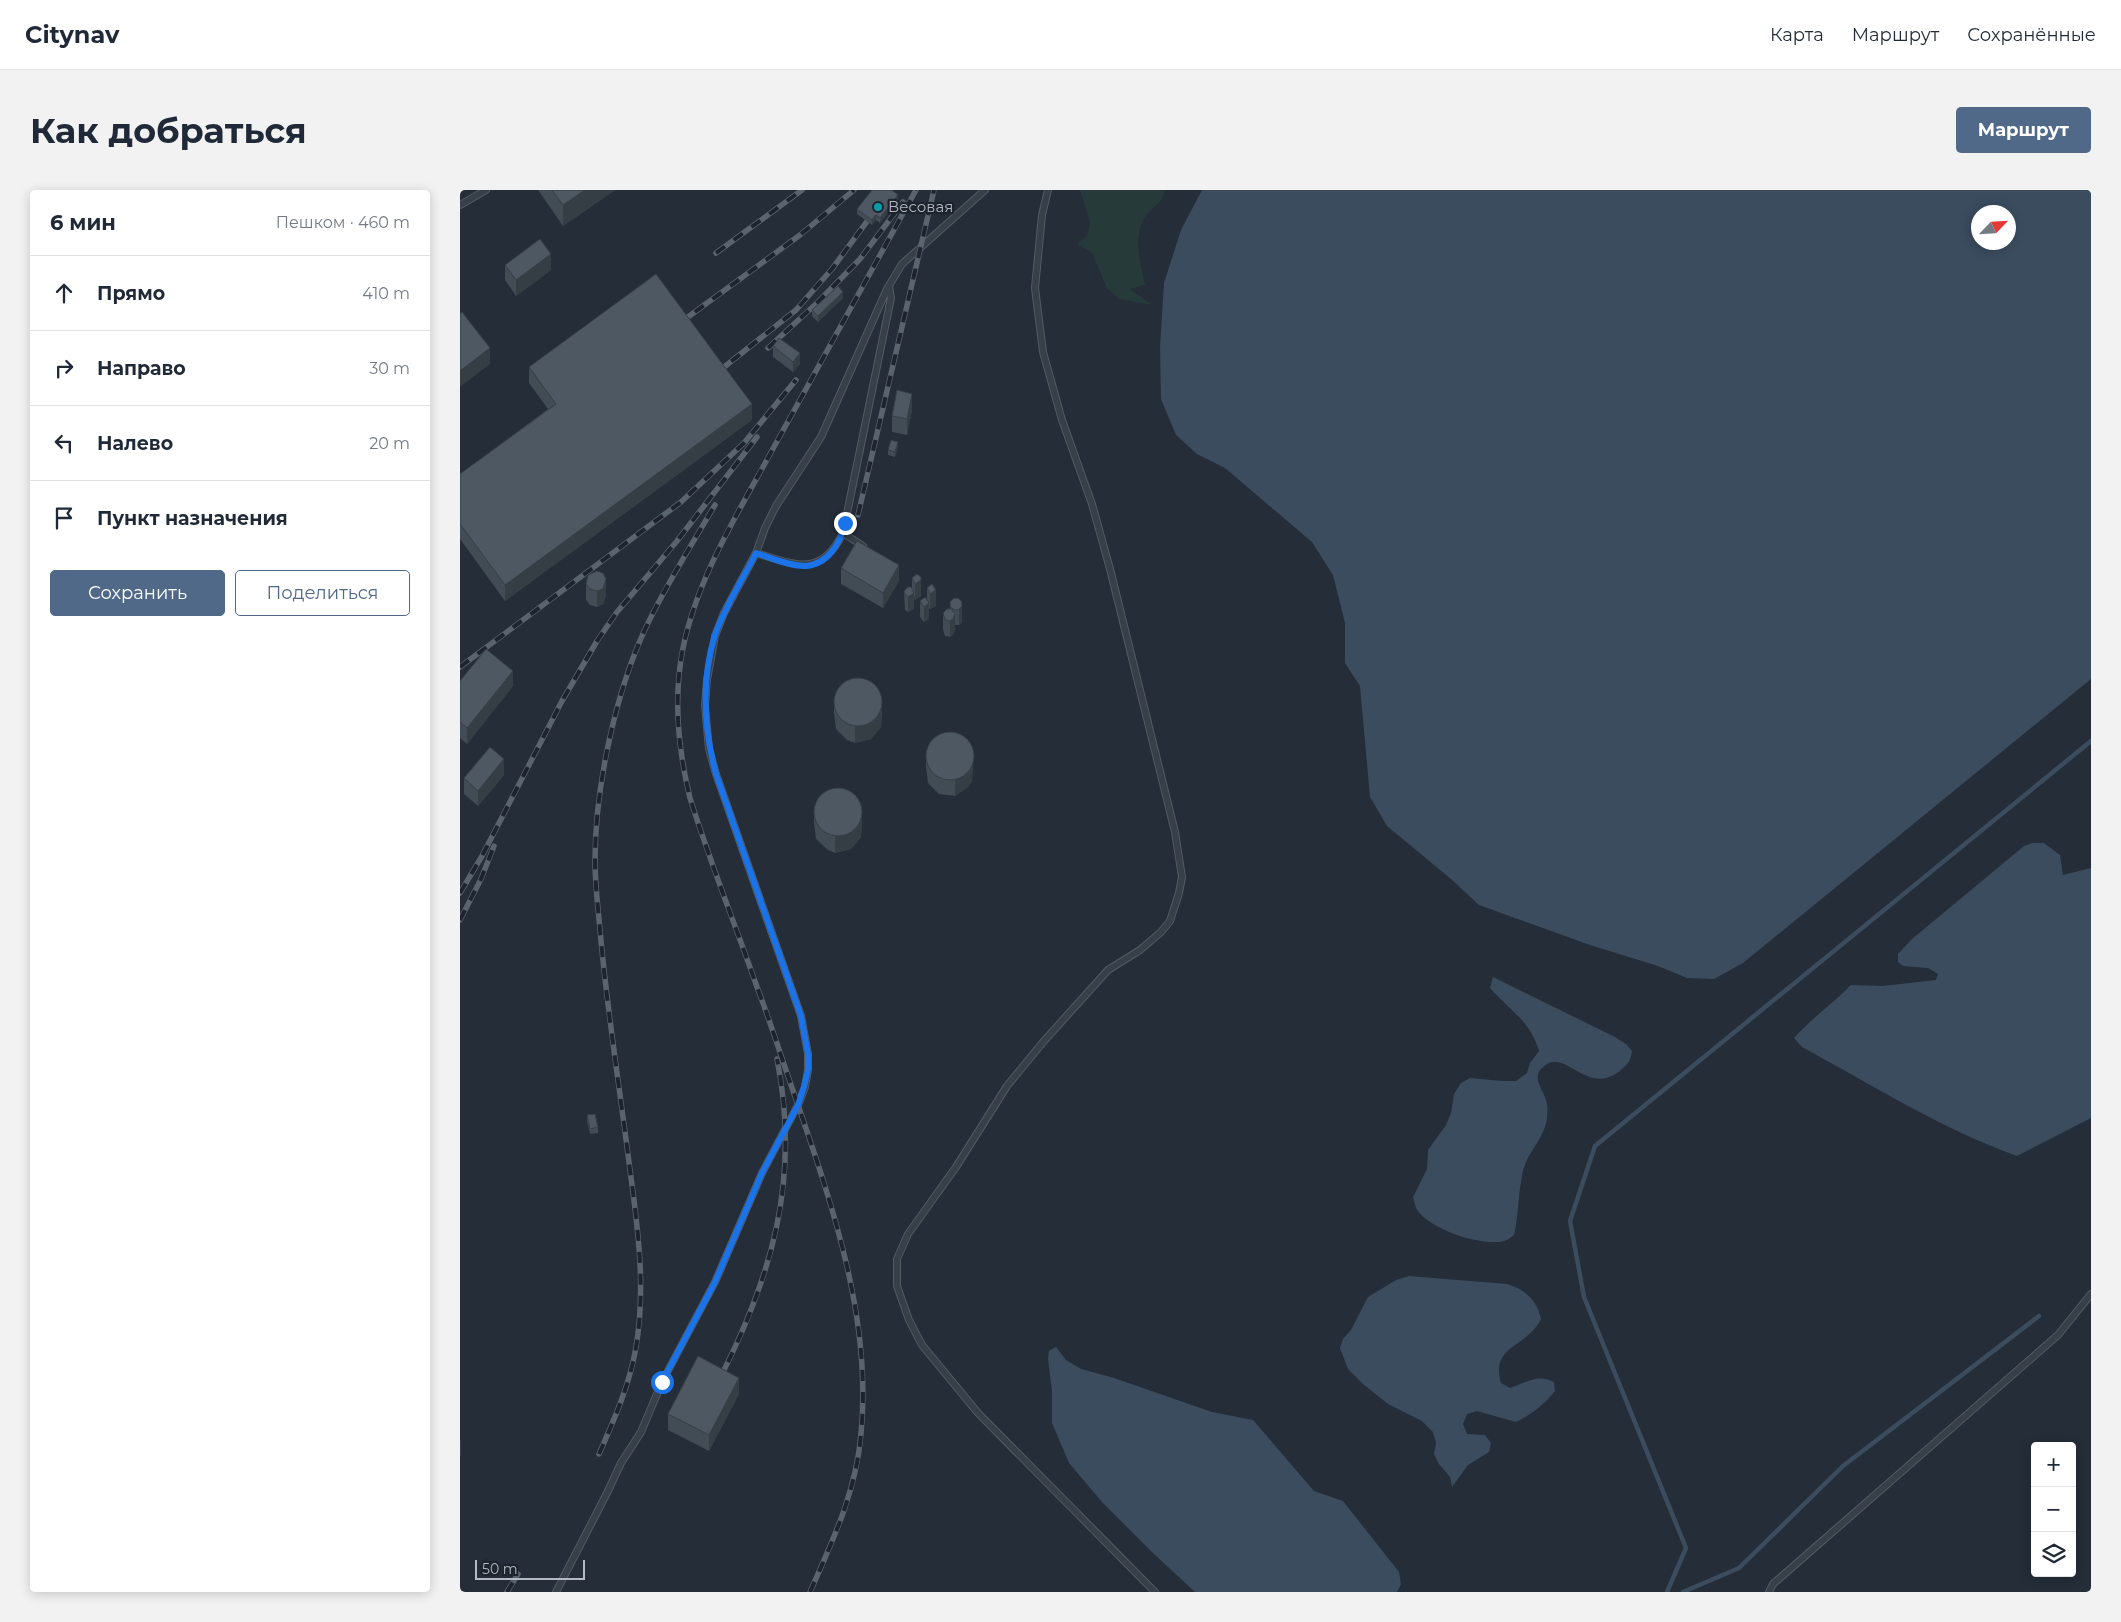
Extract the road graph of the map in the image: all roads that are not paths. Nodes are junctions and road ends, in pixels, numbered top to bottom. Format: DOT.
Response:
graph roads {
  1 [pos="486,190"];
  2 [pos="985,190"];
  3 [pos="1048,190"];
  4 [pos="460,206"];
  5 [pos="889,286"];
  6 [pos="843,533"];
  7 [pos="868,548"];
  8 [pos="756,553"];
  9 [pos="2091,1294"];
  10 [pos="556,1592"];
  11 [pos="1155,1592"];
  12 [pos="1769,1592"];
  1 -- 4 [label="lane"];
  2 -- 5 [label="lane"];
  3 -- 11 [label="lane"];
  5 -- 6 [label="lane"];
  5 -- 8 [label="lane"];
  6 -- 7 [label="lane"];
  6 -- 8 [label="lane"];
  8 -- 10 [label="lane"];
  9 -- 12 [label="lane"];
}
